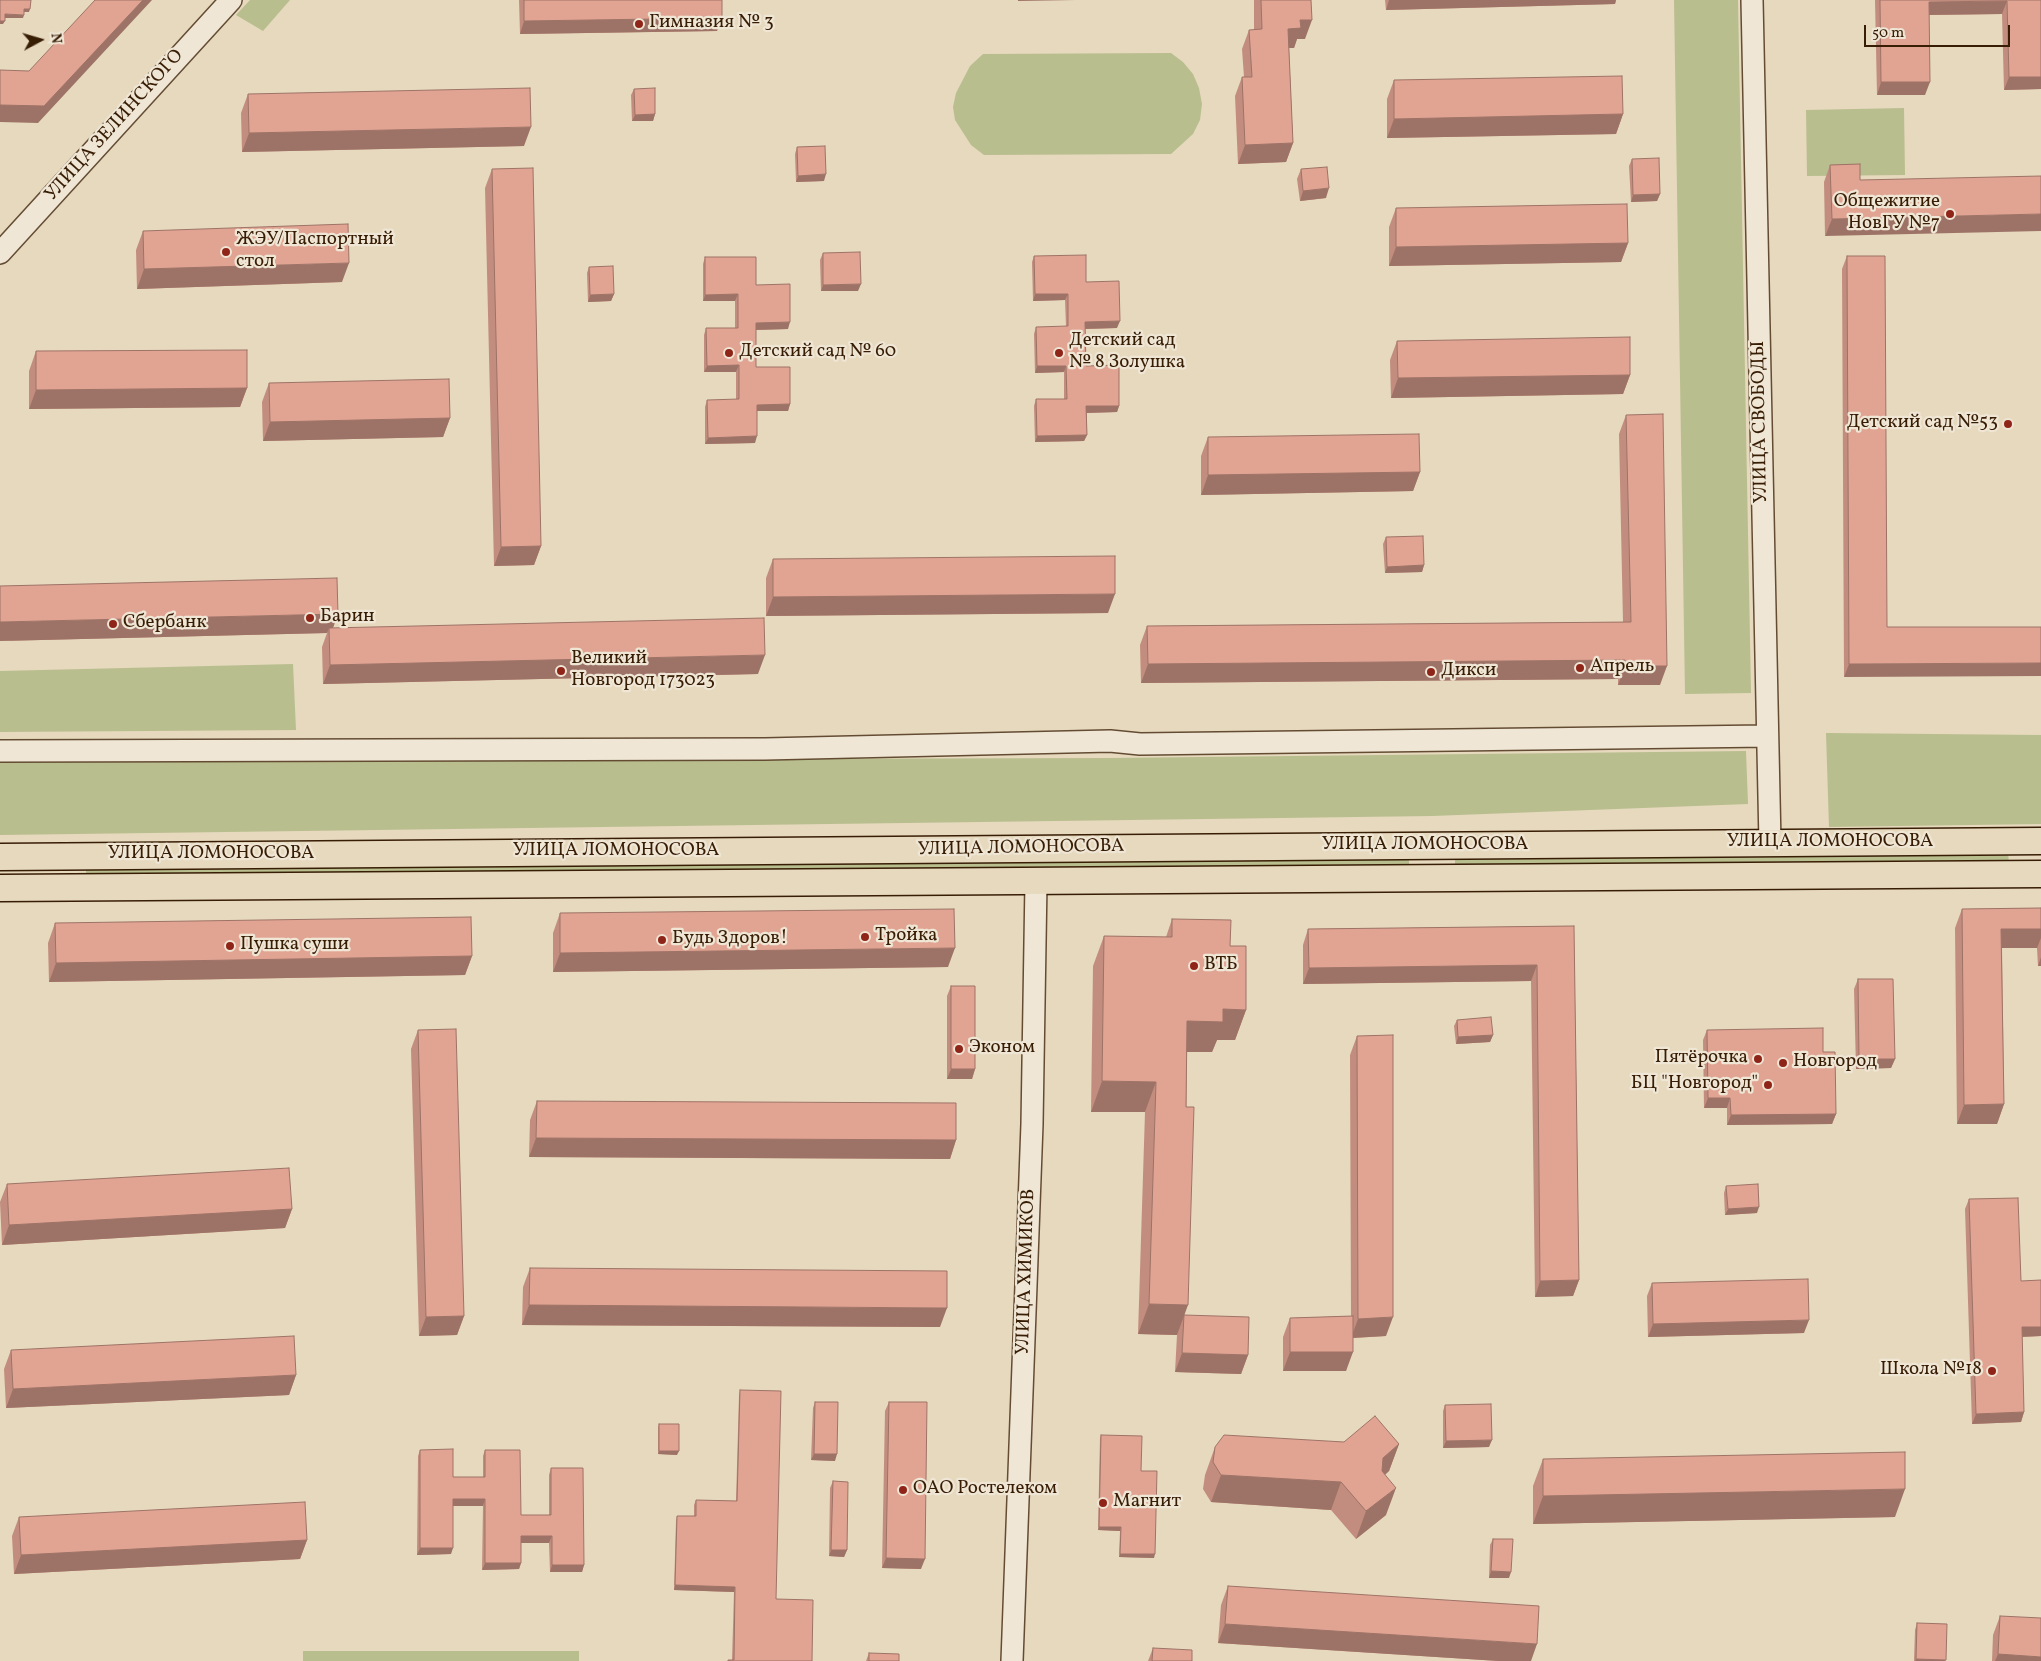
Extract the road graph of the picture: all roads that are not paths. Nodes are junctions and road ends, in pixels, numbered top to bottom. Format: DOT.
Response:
graph roads {
  1 [pos="231,0"];
  2 [pos="1752,0"];
  3 [pos="0,253"];
  4 [pos="1767,736"];
  5 [pos="0,751"];
  6 [pos="2036,841"];
  7 [pos="1770,843"];
  8 [pos="1432,846"];
  9 [pos="59,856"];
  10 [pos="0,857"];
  11 [pos="2036,874"];
  12 [pos="1432,878"];
  13 [pos="1036,882"];
  14 [pos="0,888"];
  15 [pos="60,888"];
  16 [pos="1012,1661"];
  1 -- 3 [label="street, УЛИЦА ЗЕЛИНСКОГО"];
  2 -- 4 [label="street, УЛИЦА СВОБОДЫ"];
  4 -- 5 [label="street"];
  4 -- 7 [label="street, УЛИЦА СВОБОДЫ"];
  6 -- 7 [label="main road, УЛИЦА ЛОМОНОСОВА"];
  6 -- 11 [label="main road"];
  7 -- 8 [label="main road, УЛИЦА ЛОМОНОСОВА"];
  8 -- 9 [label="main road, УЛИЦА ЛОМОНОСОВА"];
  8 -- 12 [label="main road"];
  9 -- 10 [label="main road, УЛИЦА ЛОМОНОСОВА"];
  9 -- 15 [label="main road"];
  11 -- 12 [label="main road, УЛИЦА ЛОМОНОСОВА"];
  12 -- 13 [label="main road, УЛИЦА ЛОМОНОСОВА"];
  13 -- 15 [label="main road, УЛИЦА ЛОМОНОСОВА"];
  13 -- 16 [label="street, УЛИЦА ХИМИКОВ"];
  14 -- 15 [label="main road, УЛИЦА ЛОМОНОСОВА"];
}
